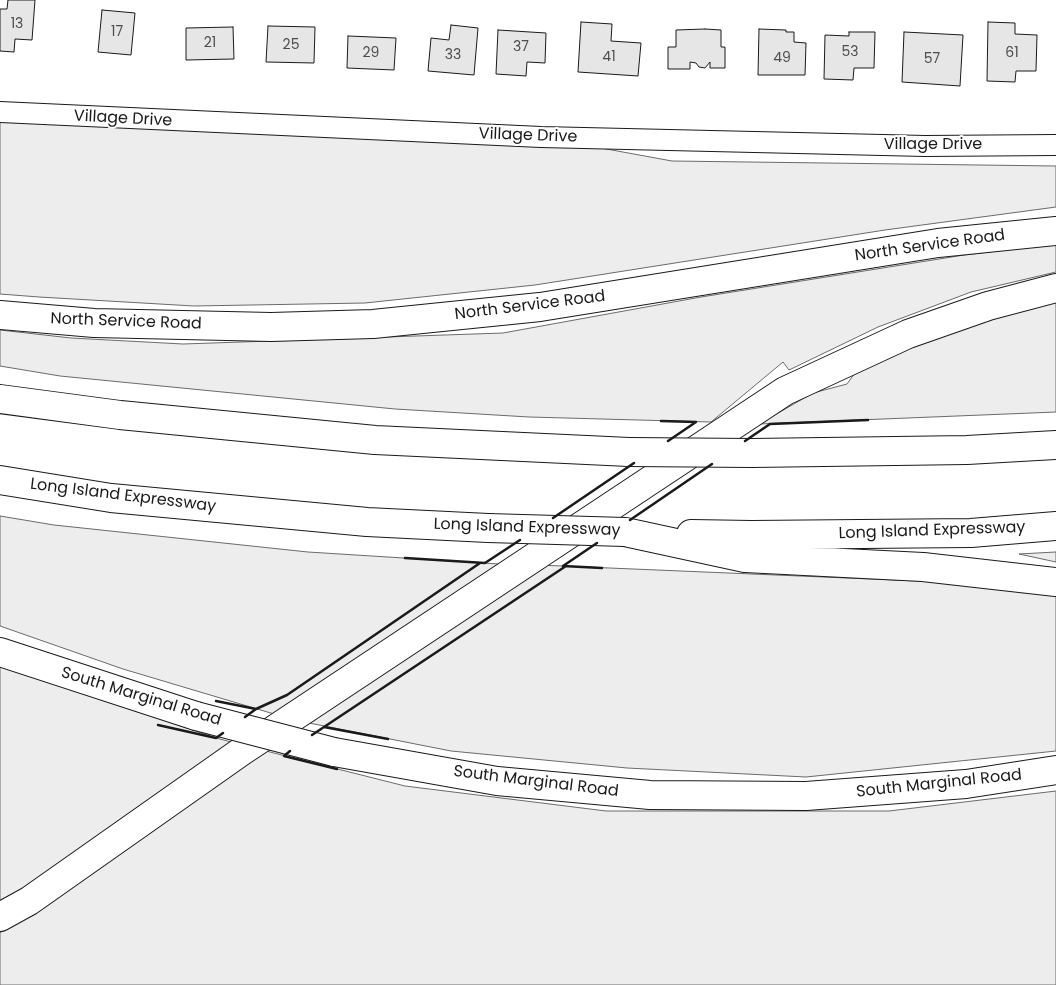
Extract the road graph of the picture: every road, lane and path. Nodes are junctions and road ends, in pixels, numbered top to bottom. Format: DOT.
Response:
graph roads {
  1 [pos="0,112"];
  2 [pos="1056,145"];
  3 [pos="1056,231"];
  4 [pos="1056,288"];
  5 [pos="0,315"];
  6 [pos="0,399"];
  7 [pos="1056,445"];
  8 [pos="0,480"];
  9 [pos="1056,526"];
  10 [pos="748,547"];
  11 [pos="1056,582"];
  12 [pos="0,652"];
  13 [pos="1056,770"];
  14 [pos="0,917"];
  1 -- 2 [label="street, Village Drive"];
  3 -- 5 [label="main road, North Service Road"];
  4 -- 14 [label="main road"];
  6 -- 7 [label="main road, bridge"];
  8 -- 10 [label="main road, Long Island Expressway, bridge"];
  9 -- 10 [label="main road, Long Island Expressway"];
  10 -- 11 [label="main road"];
  12 -- 13 [label="main road, South Marginal Road, bridge"];
}
